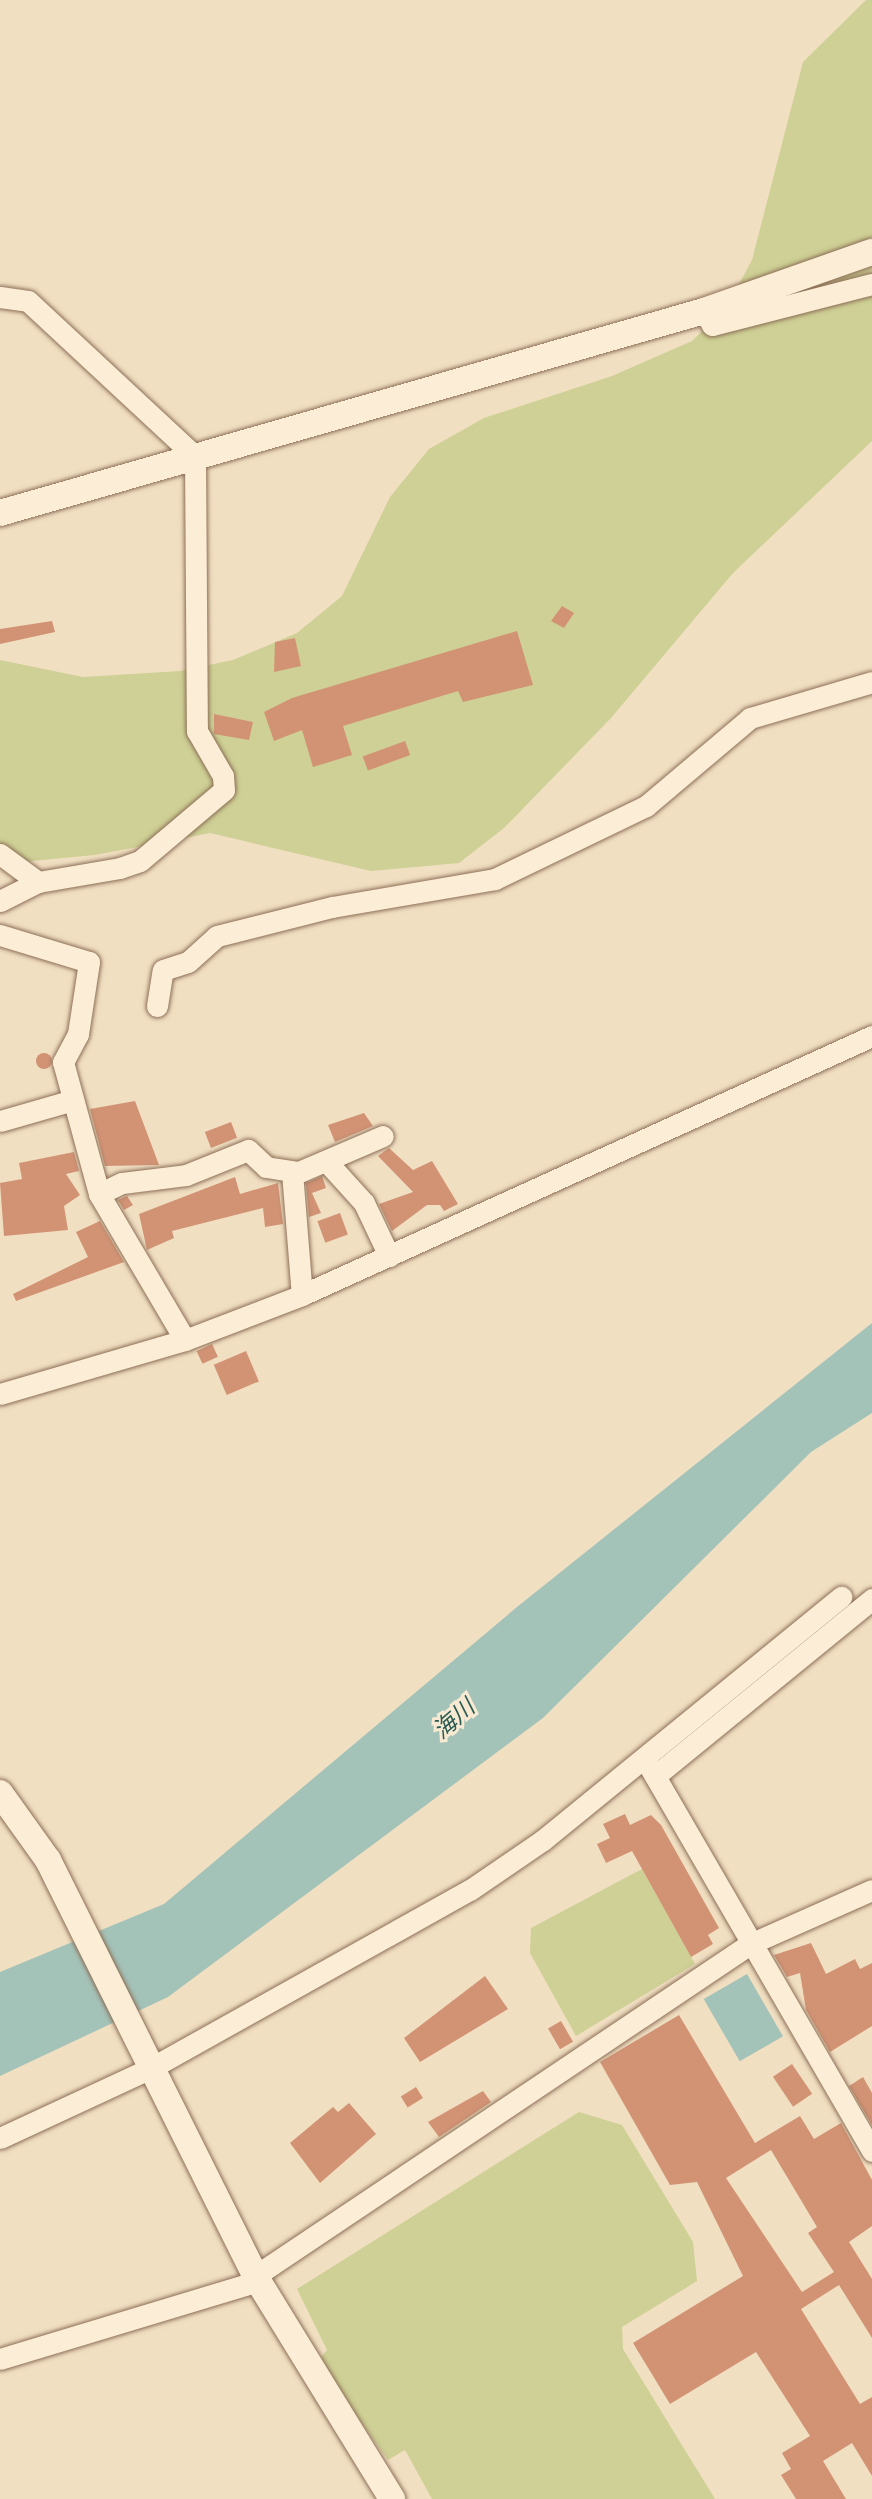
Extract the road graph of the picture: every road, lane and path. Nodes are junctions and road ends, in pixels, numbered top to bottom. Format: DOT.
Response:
graph roads {
  1 [pos="872,252"];
  2 [pos="872,284"];
  3 [pos="0,297"];
  4 [pos="704,311"];
  5 [pos="195,456"];
  6 [pos="0,513"];
  7 [pos="872,682"];
  8 [pos="0,854"];
  9 [pos="38,882"];
  10 [pos="0,901"];
  11 [pos="0,935"];
  12 [pos="157,1006"];
  13 [pos="872,1036"];
  14 [pos="73,1100"];
  15 [pos="0,1121"];
  16 [pos="383,1136"];
  17 [pos="327,1162"];
  18 [pos="292,1172"];
  19 [pos="99,1194"];
  20 [pos="388,1256"];
  21 [pos="302,1295"];
  22 [pos="184,1340"];
  23 [pos="0,1394"];
  24 [pos="841,1597"];
  25 [pos="872,1599"];
  26 [pos="650,1768"];
  27 [pos="0,1793"];
  28 [pos="872,1890"];
  29 [pos="750,1944"];
  30 [pos="151,2068"];
  31 [pos="0,2138"];
  32 [pos="872,2151"];
  33 [pos="257,2278"];
  34 [pos="0,2359"];
  35 [pos="392,2499"];
  1 -- 4 [label="street"];
  2 -- 4 [label="street"];
  3 -- 5 [label="street"];
  4 -- 5 [label="street"];
  5 -- 6 [label="street"];
  5 -- 9 [label="street"];
  7 -- 12 [label="street"];
  8 -- 9 [label="street"];
  9 -- 10 [label="street"];
  11 -- 14 [label="street"];
  13 -- 20 [label="street"];
  14 -- 15 [label="street"];
  14 -- 19 [label="street"];
  16 -- 17 [label="street"];
  17 -- 18 [label="street"];
  17 -- 20 [label="street"];
  18 -- 19 [label="street"];
  18 -- 21 [label="street"];
  19 -- 22 [label="street"];
  20 -- 21 [label="street"];
  21 -- 22 [label="street"];
  22 -- 23 [label="street"];
  24 -- 26 [label="street"];
  25 -- 26 [label="street"];
  26 -- 29 [label="street"];
  26 -- 30 [label="street"];
  27 -- 30 [label="street"];
  28 -- 29 [label="street"];
  29 -- 32 [label="street"];
  29 -- 33 [label="street"];
  30 -- 31 [label="street"];
  30 -- 33 [label="street"];
  33 -- 34 [label="street"];
  33 -- 35 [label="street"];
}
